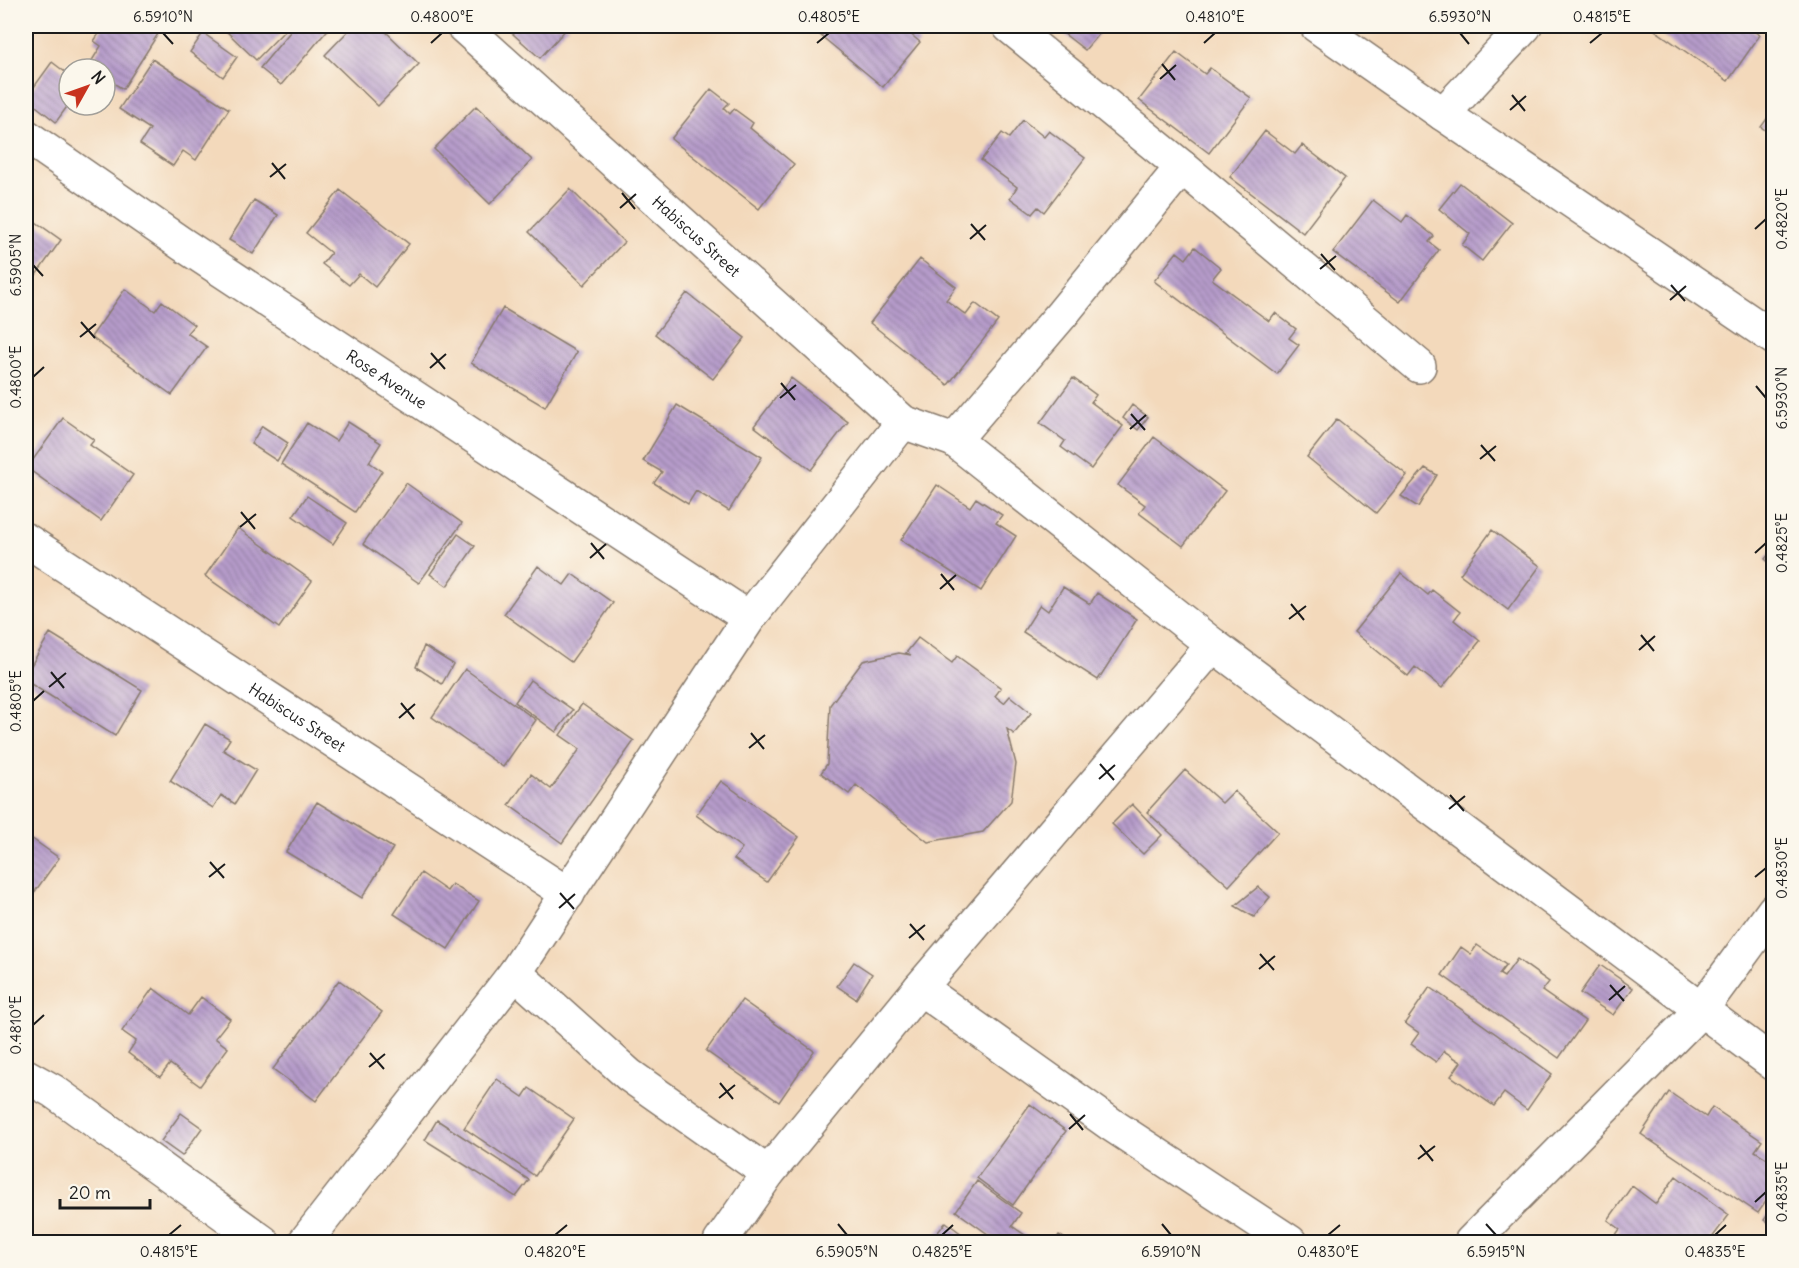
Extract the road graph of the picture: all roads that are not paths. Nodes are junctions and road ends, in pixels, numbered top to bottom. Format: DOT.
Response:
graph roads {
  1 [pos="463,26"];
  2 [pos="1009,26"];
  3 [pos="1317,26"];
  4 [pos="1526,26"];
  5 [pos="1443,114"];
  6 [pos="26,136"];
  7 [pos="1182,167"];
  8 [pos="1773,338"];
  9 [pos="1419,366"];
  10 [pos="903,422"];
  11 [pos="954,440"];
  12 [pos="26,540"];
  13 [pos="749,618"];
  14 [pos="1213,645"];
  15 [pos="568,894"];
  16 [pos="1773,910"];
  17 [pos="515,973"];
  18 [pos="920,988"];
  19 [pos="1700,1011"];
  20 [pos="1773,1064"];
  21 [pos="26,1076"];
  22 [pos="768,1173"];
  23 [pos="725,1240"];
  24 [pos="263,1242"];
  25 [pos="305,1242"];
  26 [pos="1290,1242"];
  27 [pos="1471,1242"];
  1 -- 10 [label="street, Habiscus Street"];
  2 -- 7 [label="street"];
  3 -- 5 [label="street"];
  4 -- 5 [label="street"];
  5 -- 8 [label="street"];
  6 -- 13 [label="street, Rose Avenue"];
  7 -- 9 [label="street"];
  7 -- 11 [label="street"];
  10 -- 11 [label="street"];
  10 -- 13 [label="street"];
  11 -- 14 [label="street"];
  12 -- 15 [label="street, Habiscus Street"];
  13 -- 15 [label="street"];
  14 -- 18 [label="street"];
  14 -- 19 [label="street"];
  15 -- 17 [label="street"];
  16 -- 19 [label="street"];
  17 -- 22 [label="street"];
  17 -- 25 [label="street"];
  18 -- 22 [label="street"];
  18 -- 26 [label="street"];
  19 -- 20 [label="street"];
  19 -- 27 [label="street"];
  21 -- 24 [label="street"];
  22 -- 23 [label="street"];
}
